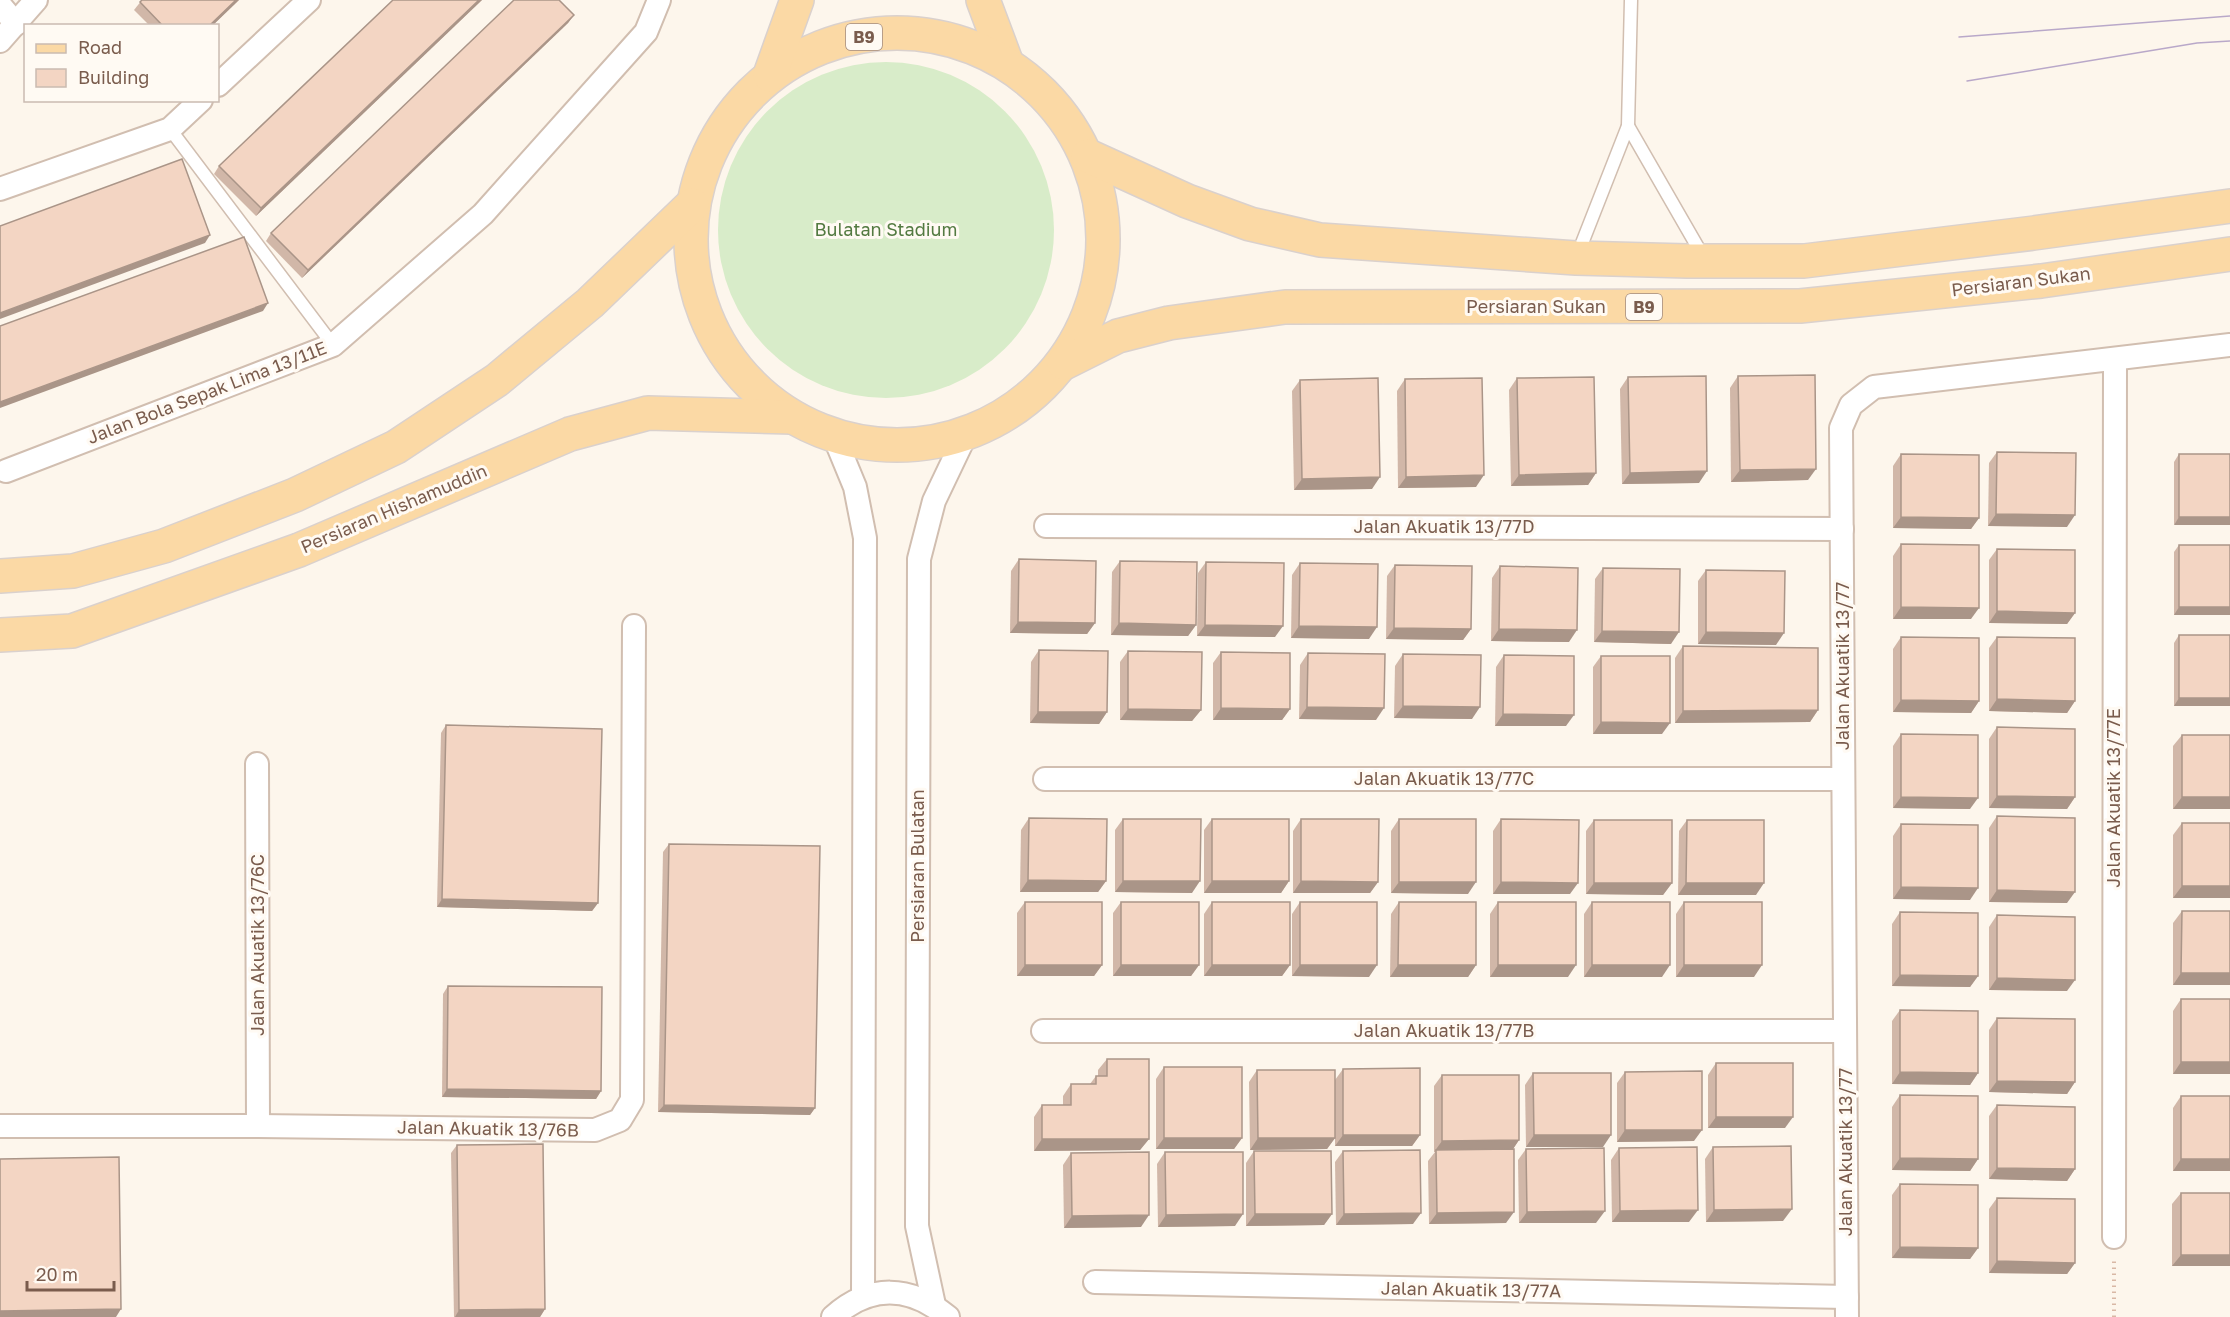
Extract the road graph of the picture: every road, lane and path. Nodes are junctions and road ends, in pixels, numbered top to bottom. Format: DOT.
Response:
graph roads {
  1 [pos="36,0"];
  2 [pos="309,0"];
  3 [pos="659,0"];
  4 [pos="797,0"];
  5 [pos="983,0"];
  6 [pos="1631,0"];
  7 [pos="0,5"];
  8 [pos="16,24"];
  9 [pos="0,41"];
  10 [pos="1007,64"];
  11 [pos="770,75"];
  12 [pos="219,84"];
  13 [pos="199,102"];
  14 [pos="1628,126"];
  15 [pos="170,129"];
  16 [pos="1088,156"];
  17 [pos="0,189"];
  18 [pos="692,205"];
  19 [pos="2230,206"];
  20 [pos="2230,254"];
  21 [pos="1576,258"];
  22 [pos="1706,261"];
  23 [pos="333,345"];
  24 [pos="2230,345"];
  25 [pos="2115,359"];
  26 [pos="1064,363"];
  27 [pos="792,417"];
  28 [pos="966,434"];
  29 [pos="836,441"];
  30 [pos="6,471"];
  31 [pos="1046,526"];
  32 [pos="1842,529"];
  33 [pos="0,576"];
  34 [pos="634,626"];
  35 [pos="0,635"];
  36 [pos="257,764"];
  37 [pos="1045,779"];
  38 [pos="1843,779"];
  39 [pos="1043,1031"];
  40 [pos="1845,1031"];
  41 [pos="0,1126"];
  42 [pos="258,1126"];
  43 [pos="2114,1237"];
  44 [pos="1095,1282"];
  45 [pos="863,1297"];
  46 [pos="1847,1307"];
  47 [pos="941,1311"];
  48 [pos="833,1317"];
  49 [pos="2114,1317"];
  1 -- 8 [label="street"];
  2 -- 12 [label="street"];
  3 -- 23 [label="street, Jalan Bola Sepak Lima 13/11E"];
  4 -- 11 [label="main road, B9"];
  5 -- 10 [label="main road"];
  6 -- 14 [label="lane"];
  7 -- 8 [label="street"];
  8 -- 9 [label="street"];
  10 -- 11 [label="main road, B9"];
  10 -- 16 [label="main road, B9"];
  11 -- 18 [label="main road, B9"];
  13 -- 15 [label="street"];
  14 -- 21 [label="lane"];
  14 -- 22 [label="lane"];
  15 -- 17 [label="street"];
  15 -- 23 [label="lane"];
  16 -- 21 [label="main road"];
  16 -- 26 [label="main road, B9"];
  18 -- 27 [label="main road, B9"];
  18 -- 33 [label="main road"];
  19 -- 22 [label="main road"];
  20 -- 26 [label="main road, Persiaran Sukan / B9"];
  21 -- 22 [label="main road"];
  23 -- 30 [label="street, Jalan Bola Sepak Lima 13/11E"];
  24 -- 25 [label="street, Jalan Akuatik 13/77"];
  25 -- 32 [label="street, Jalan Akuatik 13/77"];
  25 -- 43 [label="street, Jalan Akuatik 13/77E"];
  26 -- 28 [label="main road, B9"];
  27 -- 29 [label="main road, B9"];
  27 -- 35 [label="main road, Persiaran Hishamuddin"];
  28 -- 29 [label="main road, B9"];
  28 -- 47 [label="street, Persiaran Bulatan"];
  29 -- 45 [label="street"];
  31 -- 32 [label="street, Jalan Akuatik 13/77D"];
  32 -- 38 [label="street, Jalan Akuatik 13/77"];
  34 -- 42 [label="street, Jalan Akuatik 13/76B"];
  36 -- 42 [label="street, Jalan Akuatik 13/76C"];
  37 -- 38 [label="street, Jalan Akuatik 13/77C"];
  38 -- 40 [label="street, Jalan Akuatik 13/77"];
  39 -- 40 [label="street, Jalan Akuatik 13/77B"];
  40 -- 46 [label="street, Jalan Akuatik 13/77"];
  41 -- 42 [label="street, Jalan Akuatik 13/76B"];
  43 -- 49 [label="path"];
  44 -- 46 [label="street, Jalan Akuatik 13/77A"];
  45 -- 47 [label="street"];
  45 -- 48 [label="street"];
}
